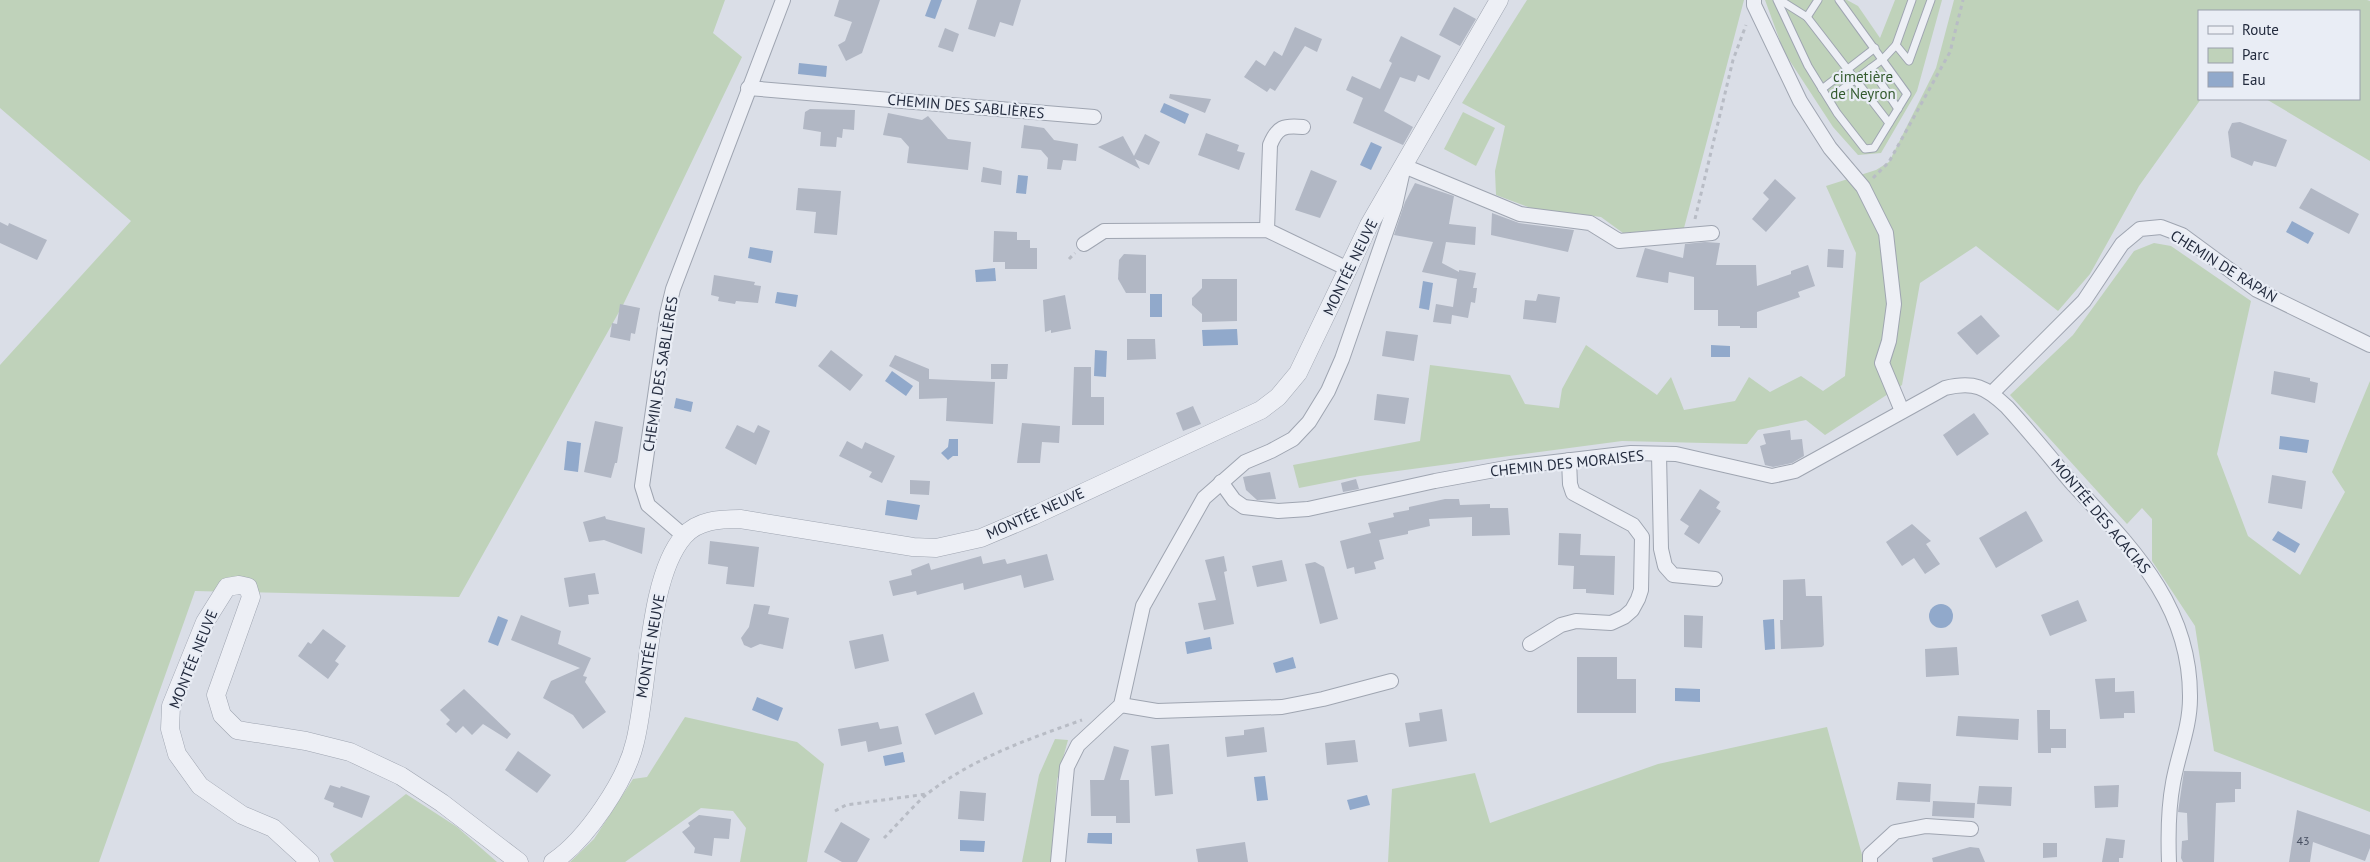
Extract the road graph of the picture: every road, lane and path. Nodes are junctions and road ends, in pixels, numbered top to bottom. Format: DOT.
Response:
graph roads {
  1 [pos="782,0"];
  2 [pos="1499,0"];
  3 [pos="1778,0"];
  4 [pos="1818,0"];
  5 [pos="1838,0"];
  6 [pos="1912,0"];
  7 [pos="1932,0"];
  8 [pos="1963,0"];
  9 [pos="1754,3"];
  10 [pos="1807,17"];
  11 [pos="1896,45"];
  12 [pos="1875,48"];
  13 [pos="1883,59"];
  14 [pos="1871,68"];
  15 [pos="1848,70"];
  16 [pos="1856,80"];
  17 [pos="748,88"];
  18 [pos="1822,89"];
  19 [pos="1829,100"];
  20 [pos="1898,109"];
  21 [pos="1094,117"];
  22 [pos="1889,124"];
  23 [pos="1303,127"];
  24 [pos="1404,166"];
  25 [pos="1863,187"];
  26 [pos="1267,230"];
  27 [pos="1712,233"];
  28 [pos="1692,234"];
  29 [pos="1084,244"];
  30 [pos="1348,269"];
  31 [pos="2370,346"];
  32 [pos="1992,393"];
  33 [pos="1902,411"];
  34 [pos="1659,454"];
  35 [pos="1569,460"];
  36 [pos="1217,485"];
  37 [pos="684,536"];
  38 [pos="1715,580"];
  39 [pos="1530,644"];
  40 [pos="1392,681"];
  41 [pos="1121,705"];
  42 [pos="1088,718"];
  43 [pos="927,794"];
  44 [pos="835,811"];
  45 [pos="1971,829"];
  46 [pos="884,838"];
  47 [pos="310,862"];
  48 [pos="519,862"];
  49 [pos="553,862"];
  50 [pos="1058,862"];
  51 [pos="1870,862"];
  52 [pos="2169,862"];
  1 -- 17 [label="street, CHEMIN DES SABLIÈRES"];
  2 -- 24 [label="street, MONTÉE NEUVE"];
  3 -- 10 [label="lane"];
  3 -- 18 [label="lane"];
  4 -- 10 [label="lane"];
  5 -- 12 [label="lane"];
  6 -- 11 [label="lane"];
  7 -- 11 [label="lane"];
  8 -- 25 [label="path"];
  9 -- 25 [label="street"];
  9 -- 28 [label="path"];
  10 -- 15 [label="lane"];
  11 -- 13 [label="lane"];
  12 -- 13 [label="lane"];
  12 -- 15 [label="lane"];
  13 -- 14 [label="lane"];
  13 -- 20 [label="lane"];
  14 -- 16 [label="lane"];
  14 -- 20 [label="lane"];
  15 -- 16 [label="lane"];
  15 -- 18 [label="lane"];
  16 -- 19 [label="lane"];
  16 -- 22 [label="lane"];
  17 -- 21 [label="street, CHEMIN DES SABLIÈRES"];
  17 -- 37 [label="street, CHEMIN DES SABLIÈRES"];
  18 -- 19 [label="lane"];
  19 -- 22 [label="lane"];
  20 -- 22 [label="lane"];
  23 -- 26 [label="street"];
  24 -- 28 [label="street"];
  24 -- 30 [label="street, MONTÉE NEUVE"];
  24 -- 36 [label="street"];
  25 -- 33 [label="street"];
  26 -- 29 [label="street"];
  26 -- 30 [label="street"];
  27 -- 28 [label="street"];
  30 -- 37 [label="street, MONTÉE NEUVE"];
  31 -- 32 [label="street, CHEMIN DE RAPAN"];
  32 -- 33 [label="street, CHEMIN DES MORAISES"];
  32 -- 52 [label="street, MONTÉE DES ACACIAS"];
  33 -- 34 [label="street, CHEMIN DES MORAISES"];
  34 -- 35 [label="street, CHEMIN DES MORAISES"];
  34 -- 38 [label="street"];
  35 -- 36 [label="street, CHEMIN DES MORAISES"];
  35 -- 39 [label="street"];
  36 -- 41 [label="street"];
  37 -- 49 [label="street, MONTÉE NEUVE"];
  40 -- 41 [label="street"];
  41 -- 50 [label="street"];
  42 -- 43 [label="path"];
  43 -- 44 [label="path"];
  43 -- 46 [label="path"];
  45 -- 51 [label="street"];
  47 -- 48 [label="street, MONTÉE NEUVE"];
}
